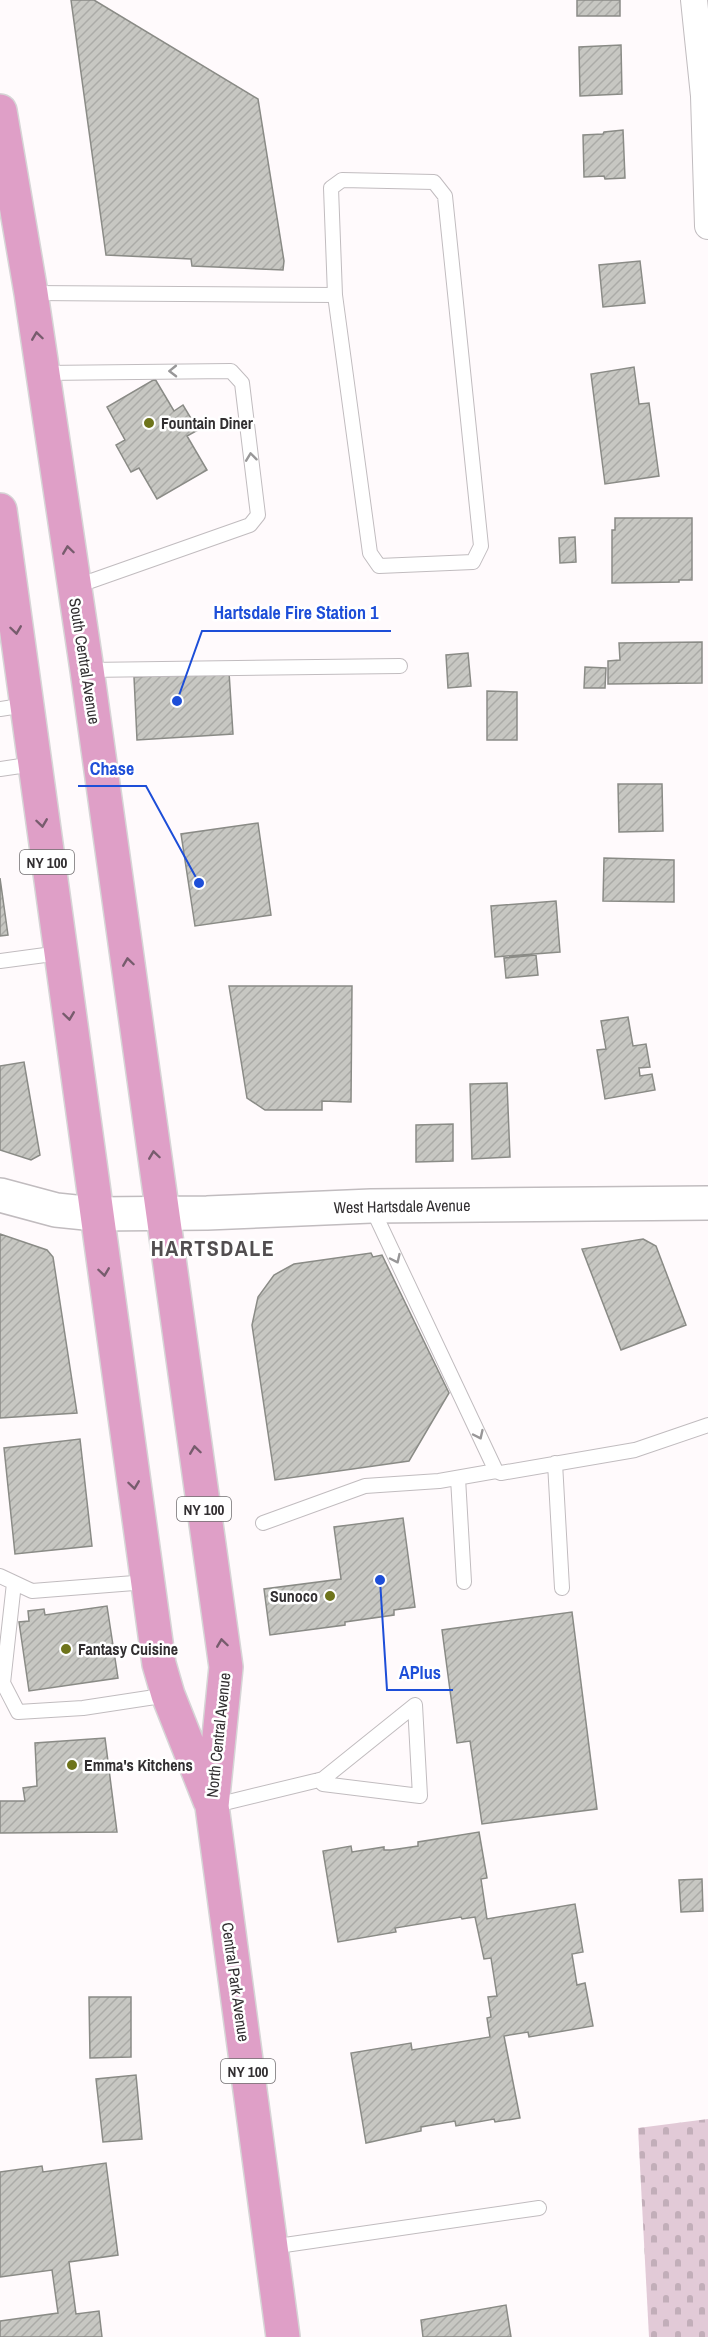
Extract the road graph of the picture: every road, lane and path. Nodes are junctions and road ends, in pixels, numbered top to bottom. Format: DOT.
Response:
graph roads {
  1 [pos="694,0"];
  2 [pos="0,111"];
  3 [pos="708,226"];
  4 [pos="31,293"];
  5 [pos="335,295"];
  6 [pos="43,373"];
  7 [pos="0,510"];
  8 [pos="74,587"];
  9 [pos="6,595"];
  10 [pos="400,666"];
  11 [pos="87,670"];
  12 [pos="13,707"];
  13 [pos="34,764"];
  14 [pos="0,769"];
  15 [pos="60,952"];
  16 [pos="0,961"];
  17 [pos="0,1196"];
  18 [pos="708,1203"];
  19 [pos="371,1206"];
  20 [pos="162,1213"];
  21 [pos="95,1214"];
  22 [pos="708,1425"];
  23 [pos="555,1462"];
  24 [pos="496,1471"];
  25 [pos="458,1478"];
  26 [pos="262,1523"];
  27 [pos="0,1576"];
  28 [pos="147,1582"];
  29 [pos="465,1582"];
  30 [pos="14,1583"];
  31 [pos="562,1587"];
  32 [pos="168,1695"];
  33 [pos="319,1780"];
  34 [pos="212,1806"];
  35 [pos="539,2208"];
  36 [pos="271,2247"];
  37 [pos="283,2337"];
  1 -- 3 [label="street"];
  2 -- 4 [label="main road, South Central Avenue / NY 100"];
  4 -- 5 [label="lane"];
  6 -- 4 [label="main road, South Central Avenue / NY 100, one-way"];
  5 -- 5 [label="lane"];
  8 -- 6 [label="main road, South Central Avenue / NY 100, one-way"];
  8 -- 6 [label="lane, one-way"];
  7 -- 9 [label="main road, NY 100"];
  8 -- 11 [label="main road, South Central Avenue / NY 100"];
  9 -- 12 [label="main road, NY 100, one-way"];
  10 -- 11 [label="lane"];
  20 -- 11 [label="main road, South Central Avenue / NY 100, one-way"];
  12 -- 13 [label="main road, NY 100"];
  13 -- 14 [label="lane"];
  13 -- 15 [label="main road, NY 100, one-way"];
  15 -- 16 [label="lane"];
  15 -- 21 [label="main road, NY 100, one-way"];
  17 -- 21 [label="main road, West Hartsdale Avenue"];
  18 -- 19 [label="main road, West Hartsdale Avenue"];
  19 -- 20 [label="main road, West Hartsdale Avenue"];
  19 -- 24 [label="lane, one-way"];
  20 -- 21 [label="main road, West Hartsdale Avenue"];
  34 -- 20 [label="main road, North Central Avenue / NY 100, one-way"];
  21 -- 28 [label="main road, North Central Avenue / NY 100, one-way"];
  22 -- 23 [label="lane"];
  23 -- 24 [label="lane"];
  23 -- 31 [label="lane"];
  24 -- 25 [label="lane"];
  25 -- 26 [label="lane"];
  25 -- 29 [label="lane"];
  27 -- 30 [label="lane"];
  28 -- 30 [label="lane"];
  28 -- 32 [label="main road, North Central Avenue / NY 100"];
  30 -- 32 [label="lane"];
  32 -- 34 [label="main road, North Central Avenue / NY 100"];
  33 -- 33 [label="lane"];
  33 -- 34 [label="lane"];
  34 -- 36 [label="main road, Central Park Avenue / NY 100"];
  35 -- 36 [label="lane"];
  36 -- 37 [label="main road, Central Park Avenue / NY 100"];
}
